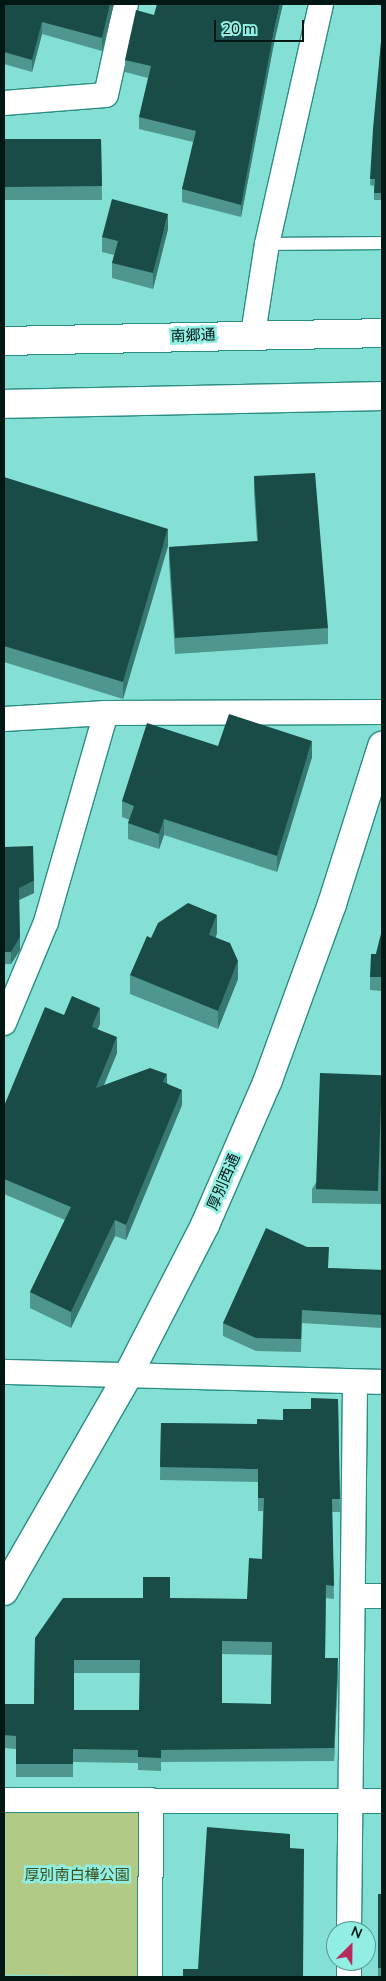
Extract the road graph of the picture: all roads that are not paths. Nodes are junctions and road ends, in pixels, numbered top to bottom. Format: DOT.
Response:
graph roads {
  1 [pos="126,4"];
  2 [pos="321,4"];
  3 [pos="4,103"];
  4 [pos="382,243"];
  5 [pos="268,244"];
  6 [pos="382,333"];
  7 [pos="253,334"];
  8 [pos="4,342"];
  9 [pos="382,396"];
  10 [pos="5,407"];
  11 [pos="382,712"];
  12 [pos="106,713"];
  13 [pos="4,719"];
  14 [pos="382,746"];
  15 [pos="13,982"];
  16 [pos="4,1023"];
  17 [pos="4,1372"];
  18 [pos="127,1377"];
  19 [pos="355,1382"];
  20 [pos="382,1382"];
  21 [pos="4,1591"];
  22 [pos="353,1596"];
  23 [pos="382,1596"];
  24 [pos="4,1800"];
  25 [pos="151,1800"];
  26 [pos="348,1801"];
  27 [pos="382,1801"];
  28 [pos="349,1921"];
  29 [pos="150,1977"];
  1 -- 3 [label="street"];
  2 -- 5 [label="street"];
  4 -- 5 [label="lane"];
  5 -- 7 [label="street"];
  6 -- 7 [label="street, 南郷通"];
  7 -- 8 [label="street, 南郷通"];
  9 -- 10 [label="street"];
  11 -- 12 [label="street"];
  12 -- 13 [label="street"];
  12 -- 15 [label="street"];
  14 -- 18 [label="street, 厚別西通"];
  15 -- 16 [label="street"];
  17 -- 18 [label="street"];
  18 -- 19 [label="street"];
  18 -- 21 [label="street, 厚別西通"];
  19 -- 20 [label="street"];
  19 -- 22 [label="street"];
  22 -- 23 [label="street"];
  22 -- 26 [label="street"];
  24 -- 25 [label="street"];
  25 -- 26 [label="street"];
  25 -- 29 [label="street"];
  26 -- 27 [label="street"];
  26 -- 28 [label="street"];
}
